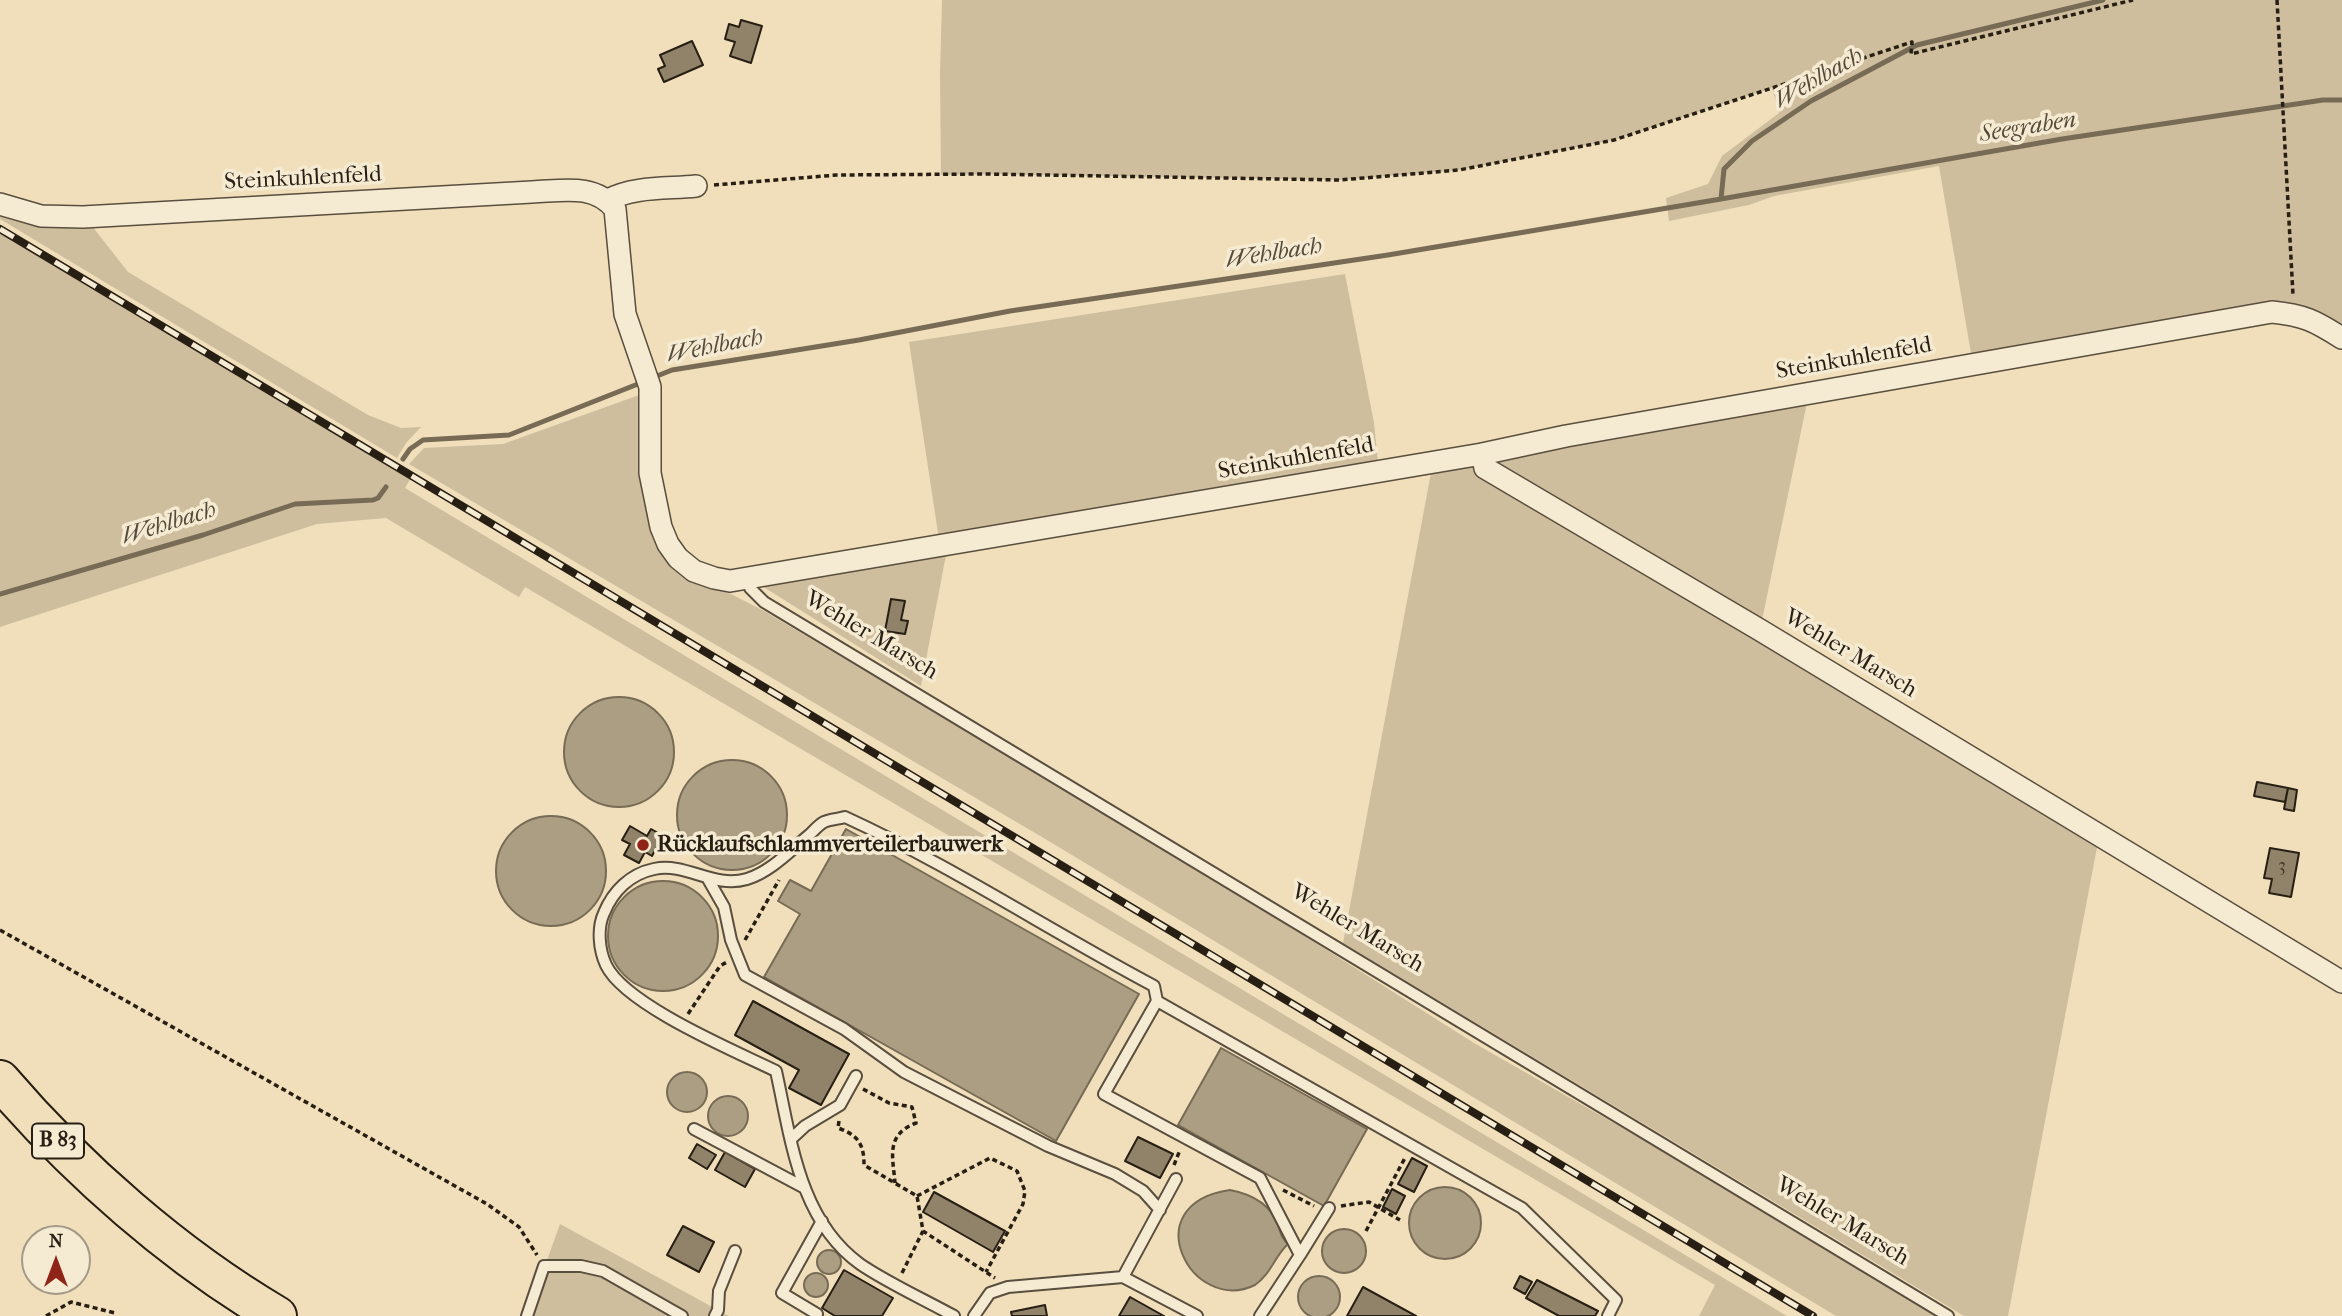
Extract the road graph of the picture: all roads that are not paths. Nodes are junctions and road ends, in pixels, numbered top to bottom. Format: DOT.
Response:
graph roads {
  1 [pos="696,186"];
  2 [pos="608,200"];
  3 [pos="0,204"];
  4 [pos="2342,338"];
  5 [pos="1482,454"];
  6 [pos="748,579"];
  7 [pos="708,879"];
  8 [pos="2342,982"];
  9 [pos="1157,1001"];
  10 [pos="0,1080"];
  11 [pos="854,1080"];
  12 [pos="694,1129"];
  13 [pos="791,1139"];
  14 [pos="1177,1179"];
  15 [pos="803,1186"];
  16 [pos="1160,1210"];
  17 [pos="1328,1210"];
  18 [pos="822,1221"];
  19 [pos="735,1251"];
  20 [pos="1300,1255"];
  21 [pos="1123,1277"];
  22 [pos="817,1314"];
  23 [pos="277,1316"];
  24 [pos="527,1316"];
  25 [pos="682,1316"];
  26 [pos="715,1316"];
  27 [pos="954,1316"];
  28 [pos="974,1316"];
  29 [pos="1197,1316"];
  30 [pos="1260,1316"];
  31 [pos="1608,1316"];
  32 [pos="1948,1316"];
  1 -- 2 [label="street"];
  2 -- 3 [label="street, Steinkuhlenfeld"];
  2 -- 6 [label="street, Steinkuhlenfeld"];
  4 -- 5 [label="street, Steinkuhlenfeld"];
  5 -- 6 [label="street, Steinkuhlenfeld"];
  5 -- 8 [label="street, Wehler Marsch"];
  6 -- 32 [label="lane, Wehler Marsch"];
  7 -- 9 [label="lane"];
  7 -- 13 [label="lane"];
  7 -- 16 [label="lane"];
  9 -- 20 [label="lane"];
  9 -- 31 [label="lane"];
  10 -- 23 [label="highway, B 83"];
  11 -- 13 [label="lane"];
  12 -- 15 [label="lane"];
  13 -- 15 [label="lane"];
  14 -- 16 [label="lane"];
  15 -- 18 [label="lane"];
  16 -- 21 [label="lane"];
  17 -- 20 [label="lane"];
  18 -- 22 [label="lane"];
  18 -- 27 [label="lane"];
  19 -- 26 [label="lane"];
  20 -- 30 [label="lane"];
  21 -- 28 [label="lane"];
  21 -- 29 [label="lane"];
  24 -- 25 [label="lane"];
}
